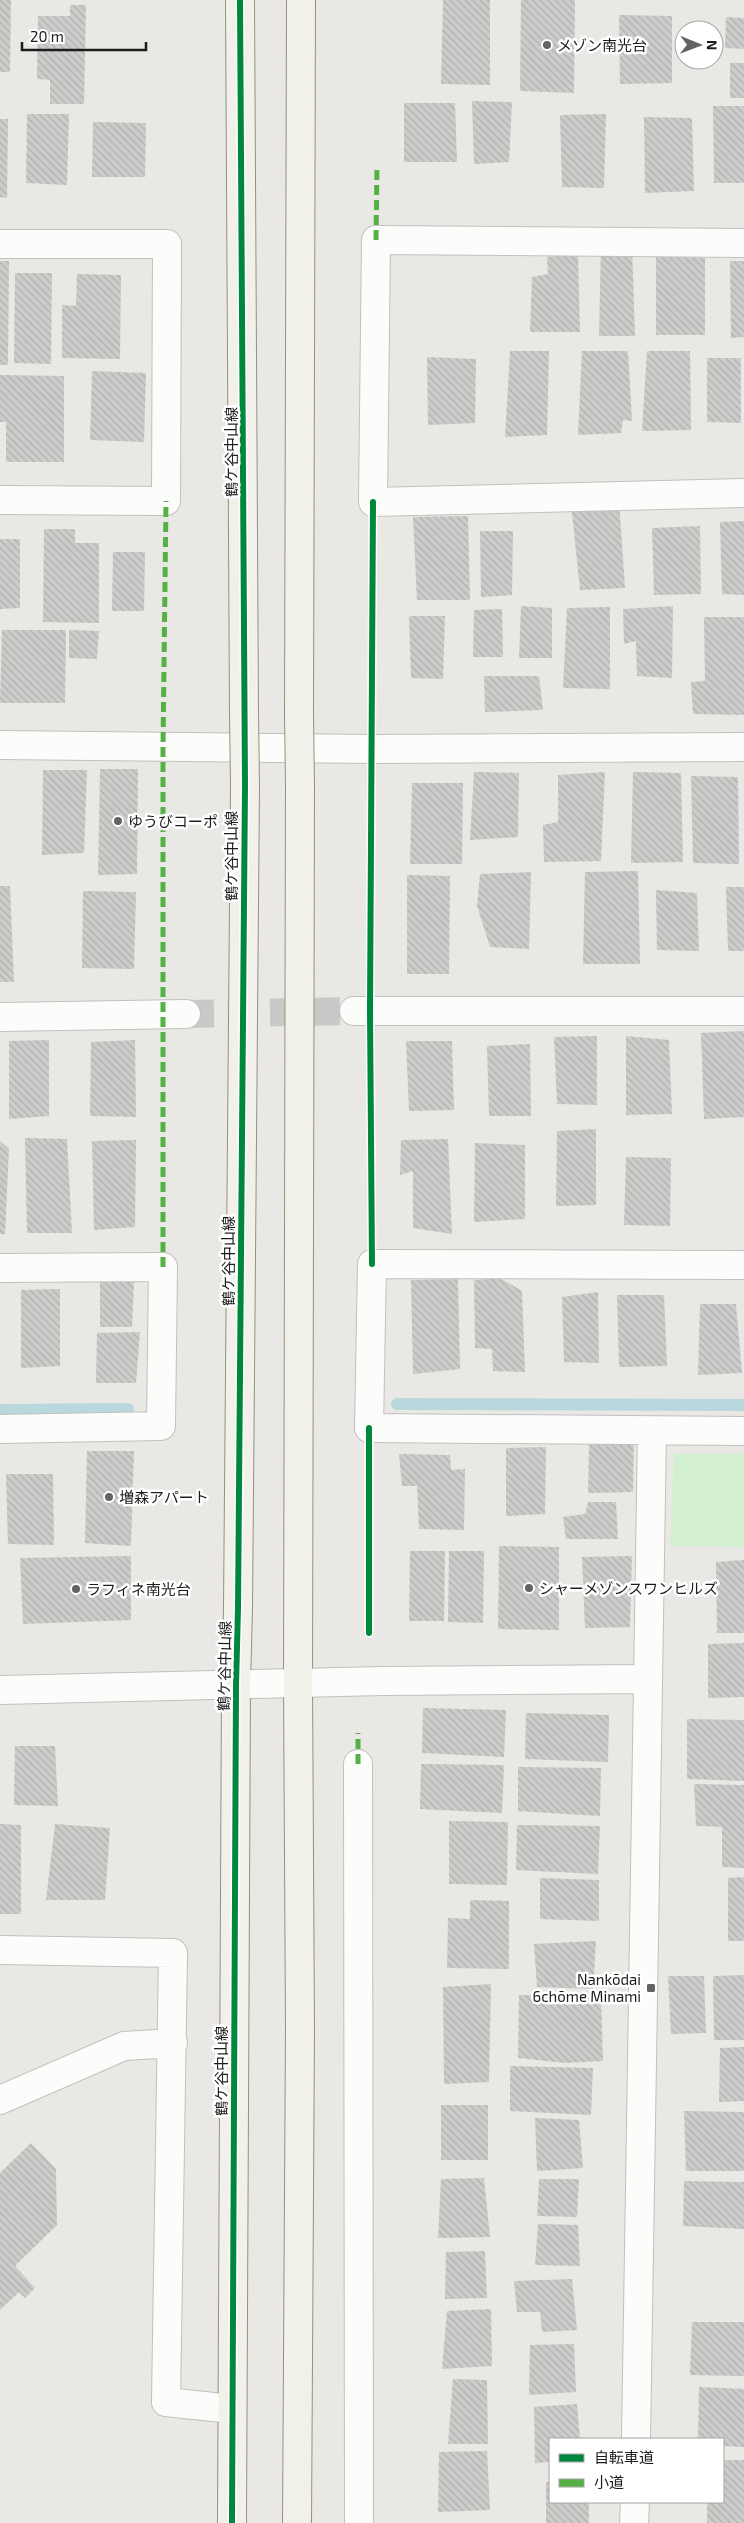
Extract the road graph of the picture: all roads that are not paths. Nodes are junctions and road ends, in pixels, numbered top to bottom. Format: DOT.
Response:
graph roads {
  1 [pos="240,0"];
  2 [pos="301,0"];
  3 [pos="744,242"];
  4 [pos="0,244"];
  5 [pos="744,493"];
  6 [pos="0,500"];
  7 [pos="0,745"];
  8 [pos="744,747"];
  9 [pos="354,1011"];
  10 [pos="744,1011"];
  11 [pos="186,1014"];
  12 [pos="0,1017"];
  13 [pos="744,1265"];
  14 [pos="0,1268"];
  15 [pos="0,1430"];
  16 [pos="652,1431"];
  17 [pos="744,1431"];
  18 [pos="647,1679"];
  19 [pos="298,1683"];
  20 [pos="236,1685"];
  21 [pos="0,1690"];
  22 [pos="358,1764"];
  23 [pos="0,1950"];
  24 [pos="173,2043"];
  25 [pos="0,2100"];
  26 [pos="232,2409"];
  27 [pos="636,2438"];
  28 [pos="635,2503"];
  29 [pos="232,2523"];
  30 [pos="297,2523"];
  31 [pos="359,2523"];
  32 [pos="634,2523"];
  1 -- 20 [label="street, 鶴ケ谷中山線, bridge"];
  2 -- 19 [label="street, bridge"];
  3 -- 5 [label="street"];
  4 -- 6 [label="street"];
  7 -- 8 [label="street"];
  9 -- 10 [label="street"];
  11 -- 12 [label="street"];
  13 -- 16 [label="street"];
  14 -- 15 [label="street"];
  16 -- 17 [label="street"];
  16 -- 18 [label="street"];
  18 -- 19 [label="street"];
  18 -- 27 [label="street"];
  19 -- 20 [label="street"];
  19 -- 30 [label="street"];
  20 -- 21 [label="street"];
  20 -- 26 [label="street, 鶴ケ谷中山線"];
  22 -- 31 [label="street"];
  23 -- 24 [label="street"];
  24 -- 25 [label="street"];
  24 -- 26 [label="street"];
  26 -- 29 [label="street, 鶴ケ谷中山線"];
  28 -- 32 [label="street"];
}
